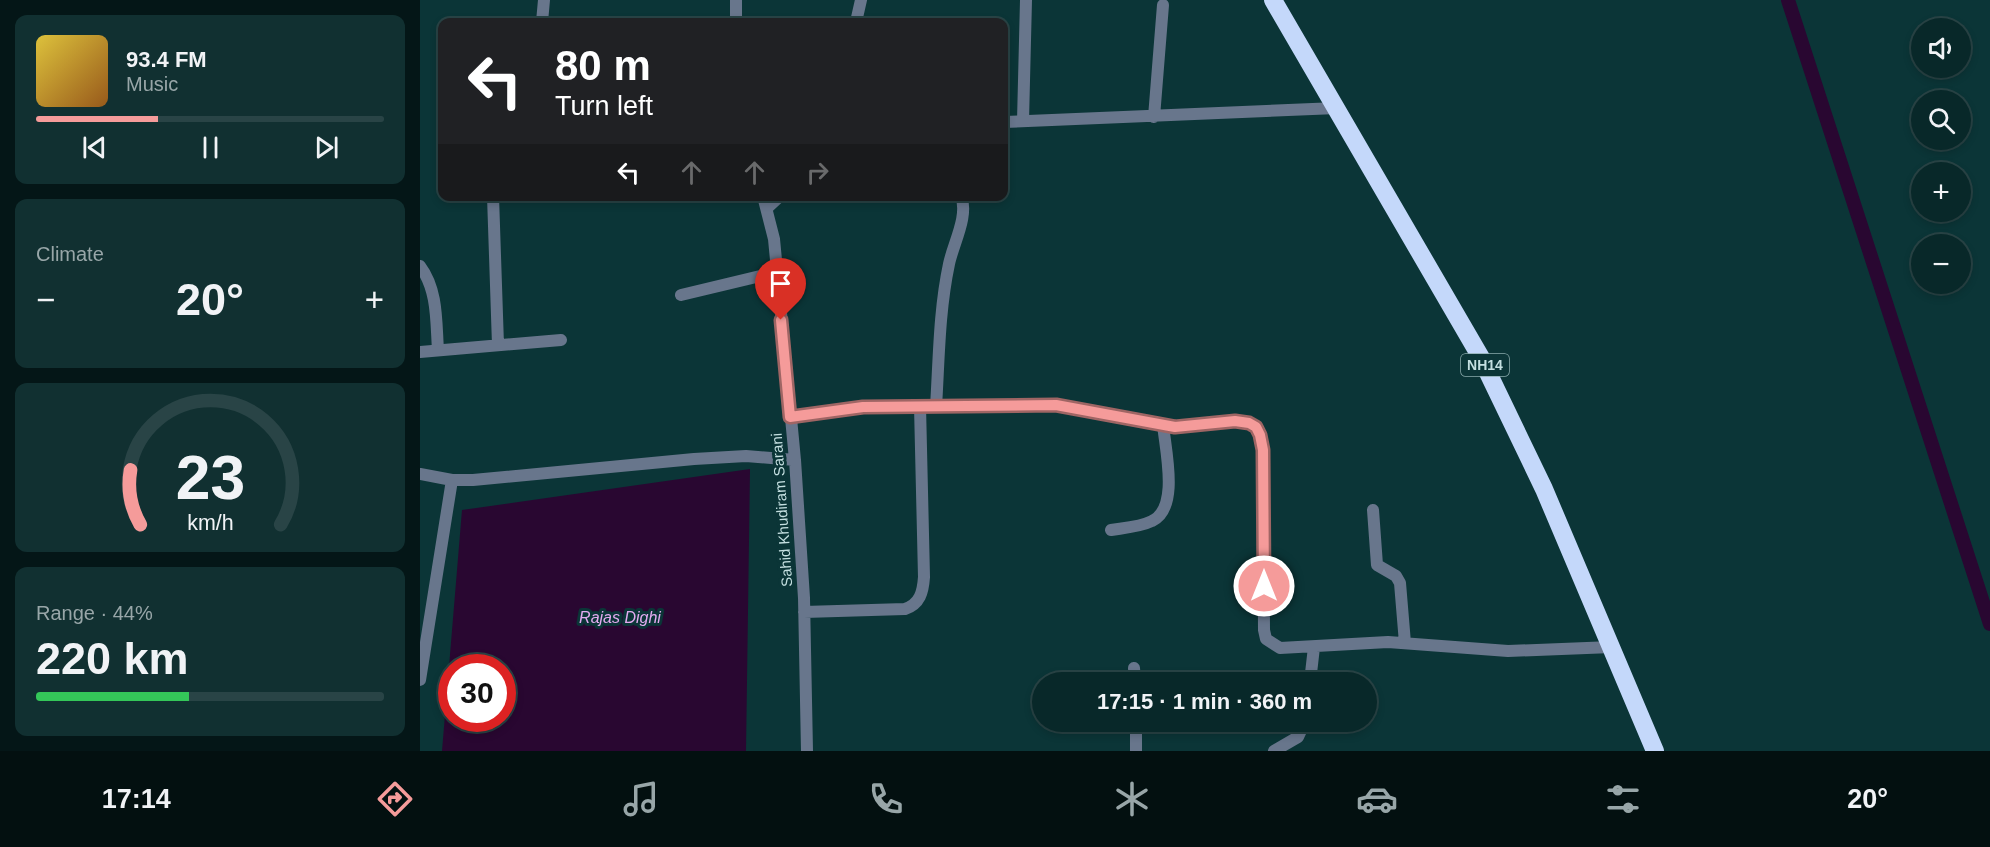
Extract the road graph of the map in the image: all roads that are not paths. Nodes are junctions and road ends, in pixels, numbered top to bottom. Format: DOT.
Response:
graph roads {
  1 [pos="544,0"];
  2 [pos="736,0"];
  3 [pos="861,0"];
  4 [pos="1026,0"];
  5 [pos="1274,0"];
  6 [pos="1163,5"];
  7 [pos="542,18"];
  8 [pos="736,18"];
  9 [pos="857,18"];
  10 [pos="1337,108"];
  11 [pos="1154,117"];
  12 [pos="1023,121"];
  13 [pos="1008,122"];
  14 [pos="493,201"];
  15 [pos="962,201"];
  16 [pos="765,202"];
  17 [pos="420,266"];
  18 [pos="777,272"];
  19 [pos="681,295"];
  20 [pos="561,340"];
  21 [pos="498,345"];
  22 [pos="438,350"];
  23 [pos="420,352"];
  24 [pos="920,406"];
  25 [pos="936,407"];
  26 [pos="790,417"];
  27 [pos="1162,424"];
  28 [pos="795,460"];
  29 [pos="420,474"];
  30 [pos="452,480"];
  31 [pos="1373,510"];
  32 [pos="1111,530"];
  33 [pos="804,612"];
  34 [pos="1405,643"];
  35 [pos="1314,647"];
  36 [pos="1612,647"];
  37 [pos="1134,668"];
  38 [pos="1134,672"];
  39 [pos="1311,672"];
  40 [pos="420,680"];
  41 [pos="1136,732"];
  42 [pos="1300,732"];
  43 [pos="807,751"];
  44 [pos="1136,751"];
  45 [pos="1274,751"];
  46 [pos="1655,751"];
  1 -- 7 [label="street"];
  2 -- 8 [label="street"];
  3 -- 9 [label="street"];
  4 -- 12 [label="street"];
  5 -- 10 [label="highway, NH14"];
  6 -- 11 [label="street"];
  10 -- 11 [label="street"];
  10 -- 36 [label="highway, NH14"];
  11 -- 12 [label="street"];
  12 -- 13 [label="street"];
  14 -- 21 [label="street"];
  15 -- 25 [label="street"];
  16 -- 18 [label="street, Sahid Khudiram Sarani"];
  17 -- 22 [label="street"];
  18 -- 19 [label="street"];
  18 -- 26 [label="street, Sahid Khudiram Sarani"];
  20 -- 21 [label="street"];
  21 -- 22 [label="street"];
  22 -- 23 [label="street"];
  24 -- 25 [label="street"];
  24 -- 26 [label="street"];
  24 -- 33 [label="street"];
  25 -- 27 [label="street"];
  26 -- 28 [label="street, Sahid Khudiram Sarani"];
  27 -- 32 [label="street"];
  27 -- 35 [label="street"];
  28 -- 30 [label="street"];
  28 -- 33 [label="street, Sahid Khudiram Sarani"];
  29 -- 30 [label="street"];
  30 -- 40 [label="street"];
  31 -- 34 [label="street"];
  33 -- 43 [label="street, Sahid Khudiram Sarani"];
  34 -- 35 [label="street"];
  34 -- 36 [label="street"];
  35 -- 39 [label="street"];
  36 -- 46 [label="highway, NH14"];
  37 -- 38 [label="street"];
  41 -- 44 [label="street"];
  42 -- 45 [label="street"];
}
